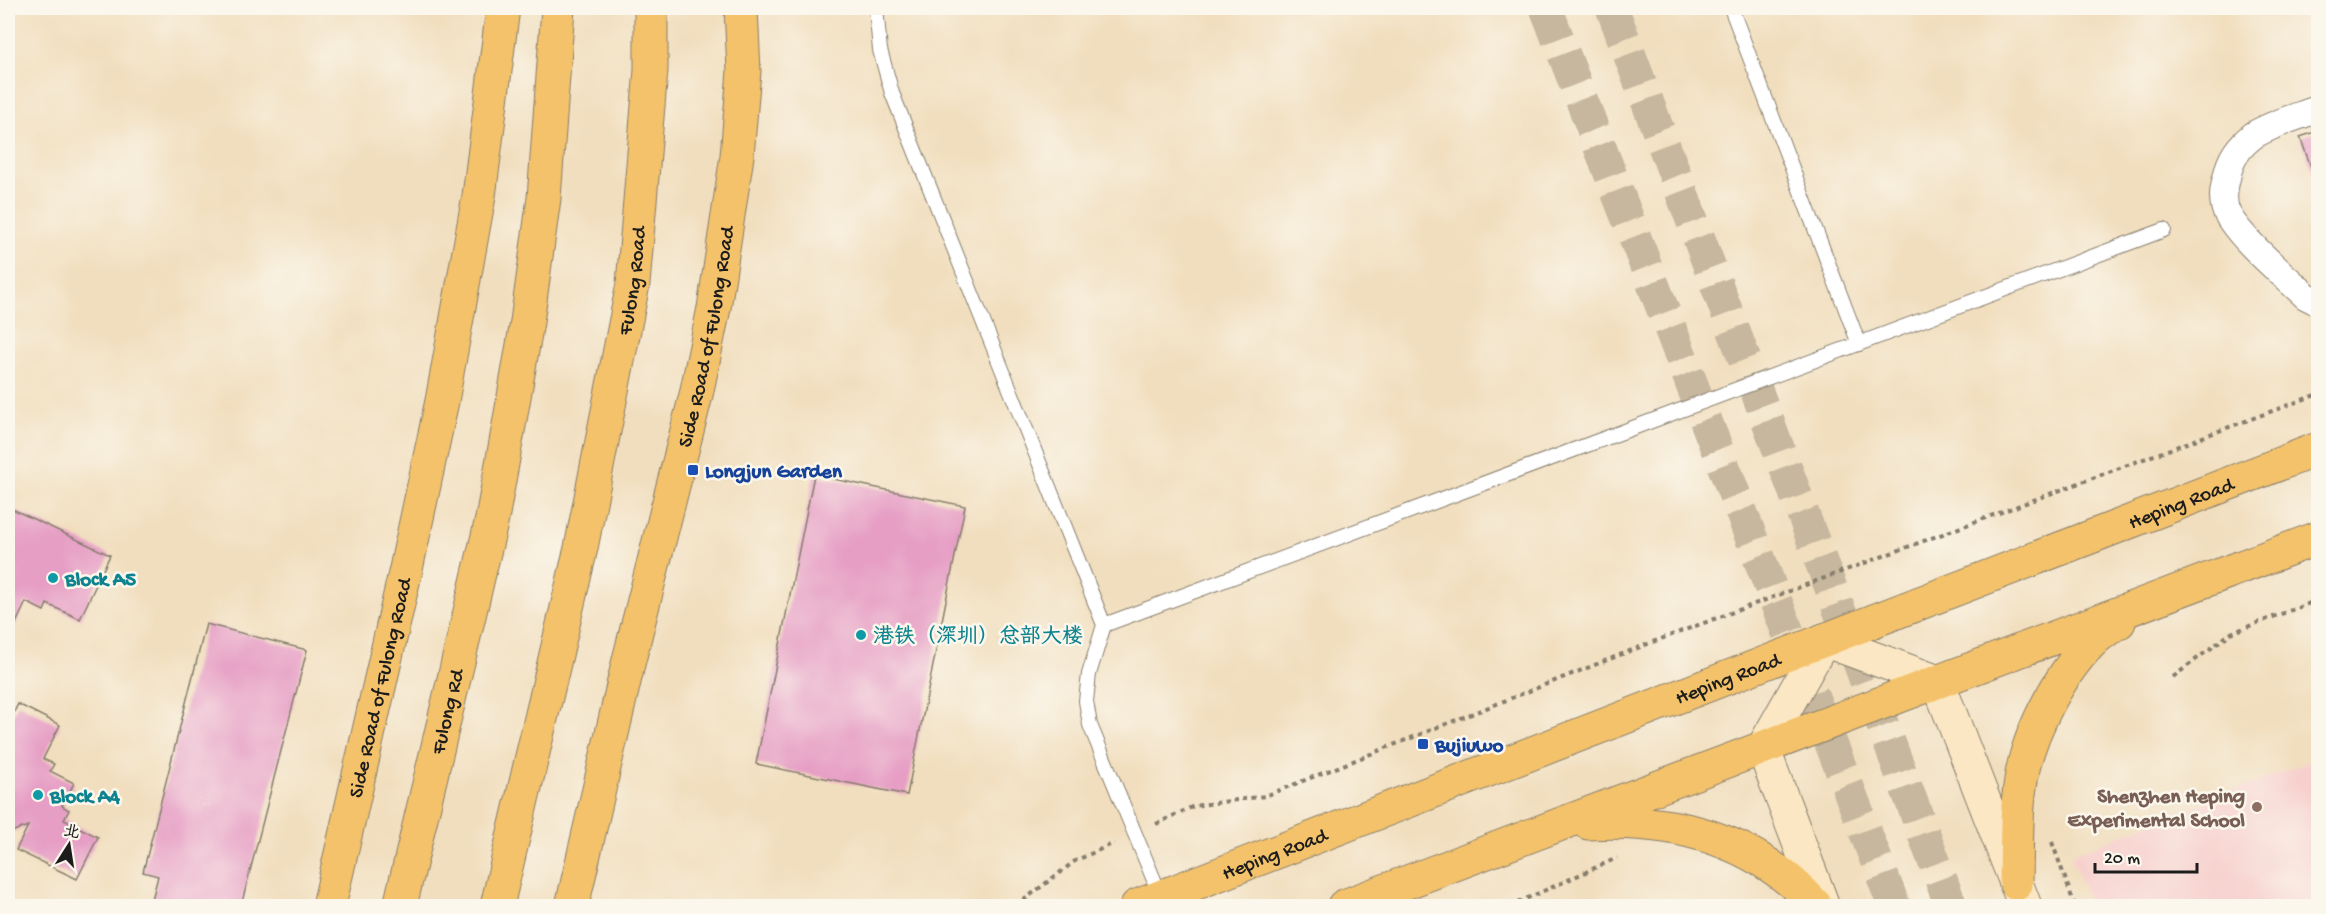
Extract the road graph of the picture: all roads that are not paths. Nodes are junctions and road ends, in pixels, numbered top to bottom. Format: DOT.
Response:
graph roads {
  1 [pos="503,8"];
  2 [pos="558,8"];
  3 [pos="651,8"];
  4 [pos="741,8"];
  5 [pos="876,8"];
  6 [pos="1731,8"];
  7 [pos="2319,109"];
  8 [pos="2164,230"];
  9 [pos="2319,302"];
  10 [pos="1859,344"];
  11 [pos="2319,449"];
  12 [pos="2319,538"];
  13 [pos="2144,604"];
  14 [pos="1104,625"];
  15 [pos="1824,640"];
  16 [pos="1938,682"];
  17 [pos="1763,748"];
  18 [pos="1562,824"];
  19 [pos="587,848"];
  20 [pos="2021,895"];
  21 [pos="1149,902"];
  22 [pos="329,906"];
  23 [pos="400,906"];
  24 [pos="497,906"];
  25 [pos="572,906"];
  26 [pos="592,906"];
  27 [pos="1344,906"];
  28 [pos="1816,906"];
  29 [pos="1823,906"];
  1 -- 22 [label="main road, Side Road of Fulong Road"];
  2 -- 23 [label="main road, Fulong Rd"];
  3 -- 24 [label="main road, Fulong Road"];
  4 -- 19 [label="main road, Side Road of Fulong Road"];
  5 -- 14 [label="lane"];
  6 -- 10 [label="lane"];
  7 -- 9 [label="street"];
  8 -- 10 [label="lane"];
  10 -- 14 [label="lane"];
  11 -- 15 [label="main road, Heping Road"];
  12 -- 13 [label="main road"];
  13 -- 16 [label="main road"];
  13 -- 20 [label="main road"];
  14 -- 21 [label="lane"];
  15 -- 16 [label="main road"];
  15 -- 17 [label="main road"];
  15 -- 21 [label="main road, Heping Road"];
  16 -- 17 [label="main road"];
  16 -- 20 [label="main road"];
  17 -- 18 [label="main road"];
  17 -- 29 [label="main road"];
  18 -- 27 [label="main road"];
  18 -- 28 [label="main road"];
  19 -- 25 [label="main road, Side Road of Fulong Road"];
  19 -- 26 [label="main road"];
}
